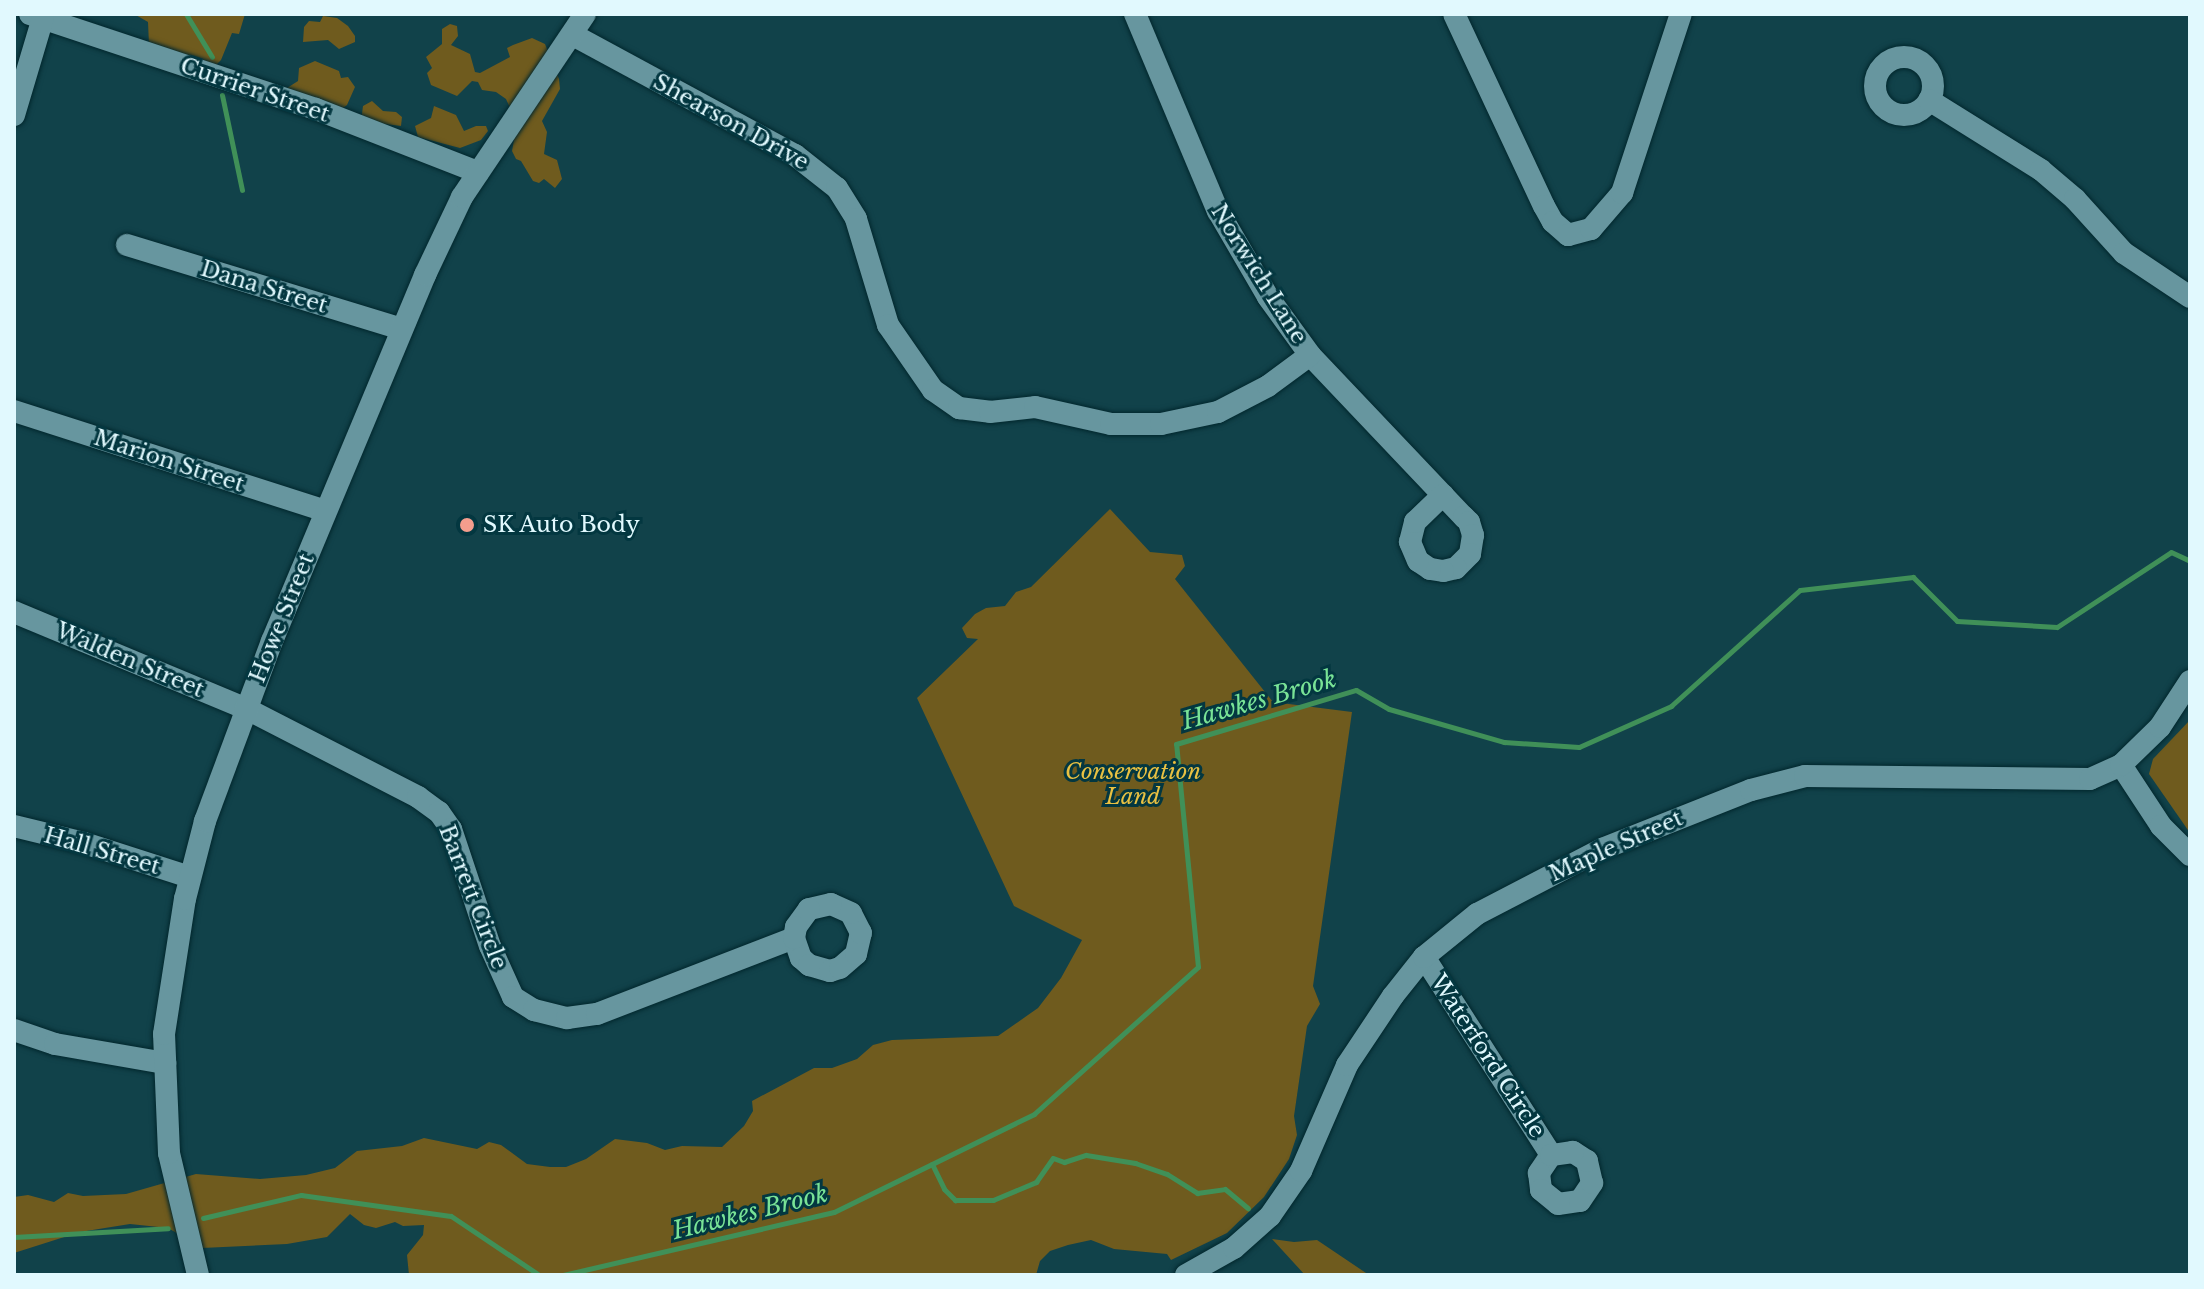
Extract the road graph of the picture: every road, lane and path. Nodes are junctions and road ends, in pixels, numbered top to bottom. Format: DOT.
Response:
graph roads {
  1 [pos="585,14"];
  2 [pos="1135,14"];
  3 [pos="1454,14"];
  4 [pos="1681,14"];
  5 [pos="37,16"];
  6 [pos="573,35"];
  7 [pos="1929,100"];
  8 [pos="14,115"];
  9 [pos="478,172"];
  10 [pos="127,245"];
  11 [pos="2190,297"];
  12 [pos="401,329"];
  13 [pos="1310,355"];
  14 [pos="14,411"];
  15 [pos="1443,495"];
  16 [pos="325,511"];
  17 [pos="14,612"];
  18 [pos="2190,681"];
  19 [pos="245,708"];
  20 [pos="2121,765"];
  21 [pos="14,826"];
  22 [pos="2190,855"];
  23 [pos="190,877"];
  24 [pos="794,938"];
  25 [pos="1424,957"];
  26 [pos="14,1030"];
  27 [pos="165,1063"];
  28 [pos="1551,1155"];
  29 [pos="198,1275"];
  30 [pos="1186,1275"];
  1 -- 6 [label="street, Howe Street"];
  2 -- 13 [label="street, Norwich Lane"];
  3 -- 4 [label="street"];
  5 -- 8 [label="street"];
  5 -- 9 [label="street, Currier Street"];
  6 -- 9 [label="street, Howe Street"];
  6 -- 13 [label="street, Shearson Drive"];
  7 -- 11 [label="street"];
  9 -- 12 [label="street, Howe Street"];
  10 -- 12 [label="street, Dana Street"];
  12 -- 16 [label="street, Howe Street"];
  13 -- 15 [label="street, Norwich Lane"];
  14 -- 16 [label="street, Marion Street"];
  16 -- 19 [label="street, Howe Street"];
  17 -- 19 [label="street, Walden Street"];
  18 -- 20 [label="street, Maple Street"];
  19 -- 23 [label="street, Howe Street"];
  19 -- 24 [label="street, Barrett Circle"];
  20 -- 22 [label="street"];
  20 -- 25 [label="street, Maple Street"];
  21 -- 23 [label="street, Hall Street"];
  23 -- 27 [label="street, Howe Street"];
  25 -- 28 [label="street, Waterford Circle"];
  25 -- 30 [label="street, Maple Street"];
  26 -- 27 [label="street"];
  27 -- 29 [label="street, Howe Street"];
}
